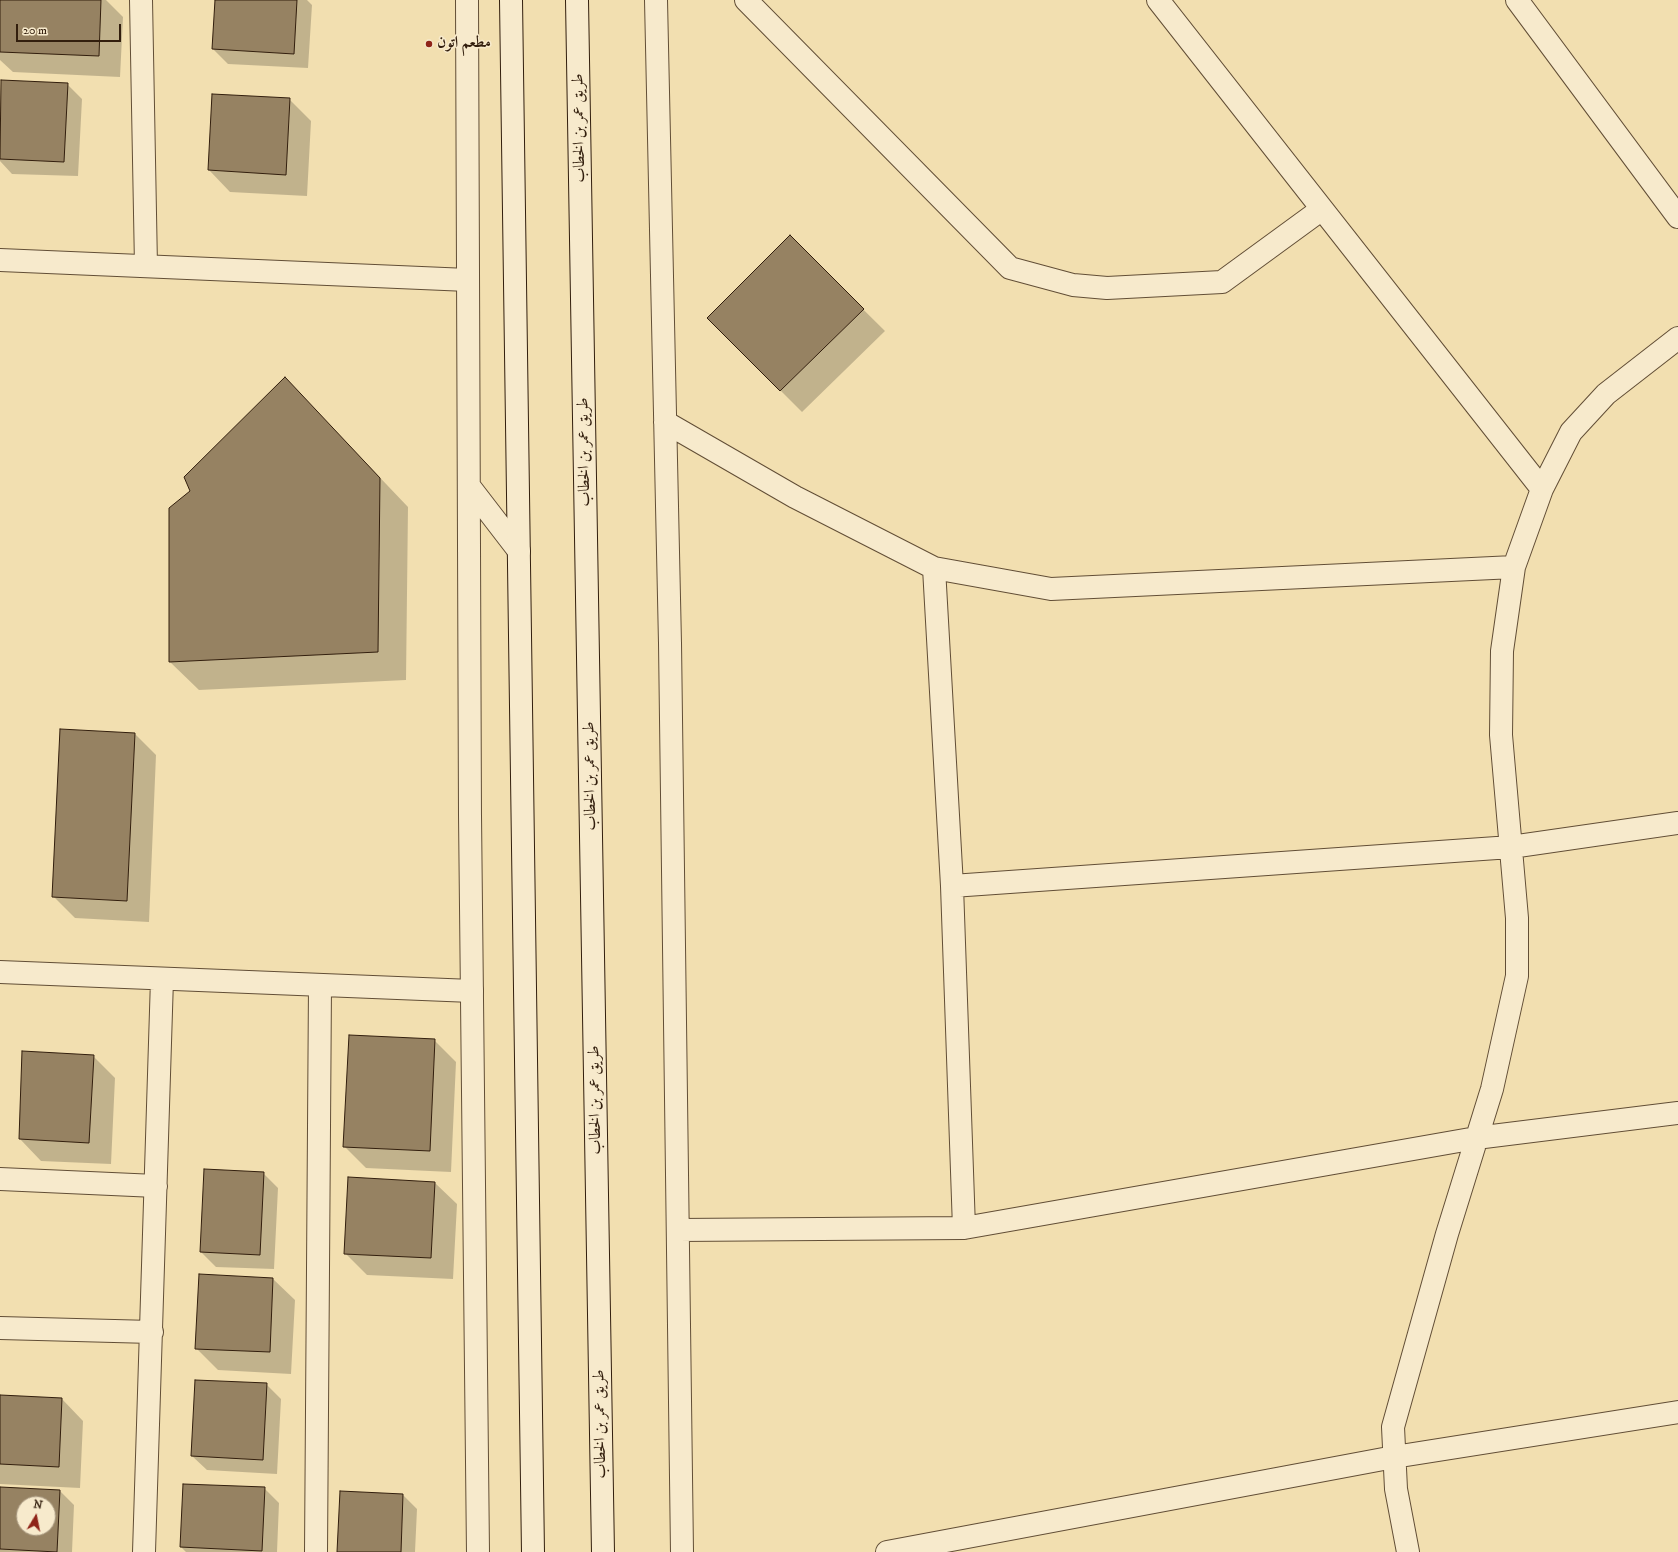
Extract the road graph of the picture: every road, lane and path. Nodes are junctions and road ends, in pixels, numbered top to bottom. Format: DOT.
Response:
graph roads {
  1 [pos="141,0"];
  2 [pos="467,0"];
  3 [pos="511,0"];
  4 [pos="577,0"];
  5 [pos="656,0"];
  6 [pos="746,0"];
  7 [pos="1158,0"];
  8 [pos="1517,0"];
  9 [pos="1322,209"];
  10 [pos="1678,217"];
  11 [pos="0,260"];
  12 [pos="146,266"];
  13 [pos="468,280"];
  14 [pos="1678,338"];
  15 [pos="665,422"];
  16 [pos="468,486"];
  17 [pos="1542,489"];
  18 [pos="519,551"];
  19 [pos="1514,567"];
  20 [pos="934,568"];
  21 [pos="1678,823"];
  22 [pos="1510,847"];
  23 [pos="952,886"];
  24 [pos="0,972"];
  25 [pos="162,980"];
  26 [pos="320,985"];
  27 [pos="472,991"];
  28 [pos="1678,1113"];
  29 [pos="1476,1138"];
  30 [pos="0,1179"];
  31 [pos="156,1186"];
  32 [pos="964,1228"];
  33 [pos="678,1230"];
  34 [pos="0,1328"];
  35 [pos="152,1332"];
  36 [pos="1678,1412"];
  37 [pos="1394,1457"];
  38 [pos="144,1552"];
  39 [pos="316,1552"];
  40 [pos="478,1552"];
  41 [pos="533,1552"];
  42 [pos="603,1552"];
  43 [pos="682,1552"];
  44 [pos="887,1552"];
  45 [pos="1408,1552"];
  1 -- 12 [label="street"];
  2 -- 13 [label="street"];
  3 -- 18 [label="street"];
  4 -- 42 [label="street, طريق عمر بن الخطاب"];
  5 -- 15 [label="street"];
  6 -- 9 [label="street"];
  7 -- 9 [label="street"];
  8 -- 10 [label="street"];
  9 -- 17 [label="street"];
  11 -- 12 [label="street"];
  12 -- 13 [label="street"];
  13 -- 16 [label="street"];
  14 -- 17 [label="street"];
  15 -- 20 [label="street"];
  15 -- 33 [label="street"];
  16 -- 18 [label="street"];
  16 -- 27 [label="street"];
  17 -- 19 [label="street"];
  18 -- 41 [label="street"];
  19 -- 20 [label="street"];
  19 -- 22 [label="street"];
  20 -- 23 [label="street"];
  21 -- 22 [label="street"];
  22 -- 23 [label="street"];
  22 -- 29 [label="street"];
  23 -- 32 [label="street"];
  24 -- 25 [label="street"];
  25 -- 26 [label="street"];
  25 -- 31 [label="street"];
  26 -- 27 [label="street"];
  26 -- 39 [label="street"];
  27 -- 40 [label="street"];
  28 -- 29 [label="street"];
  29 -- 32 [label="street"];
  29 -- 37 [label="street"];
  30 -- 31 [label="street"];
  31 -- 35 [label="street"];
  32 -- 33 [label="street"];
  33 -- 43 [label="street"];
  34 -- 35 [label="street"];
  35 -- 38 [label="street"];
  36 -- 37 [label="street"];
  37 -- 44 [label="street"];
  37 -- 45 [label="street"];
}
